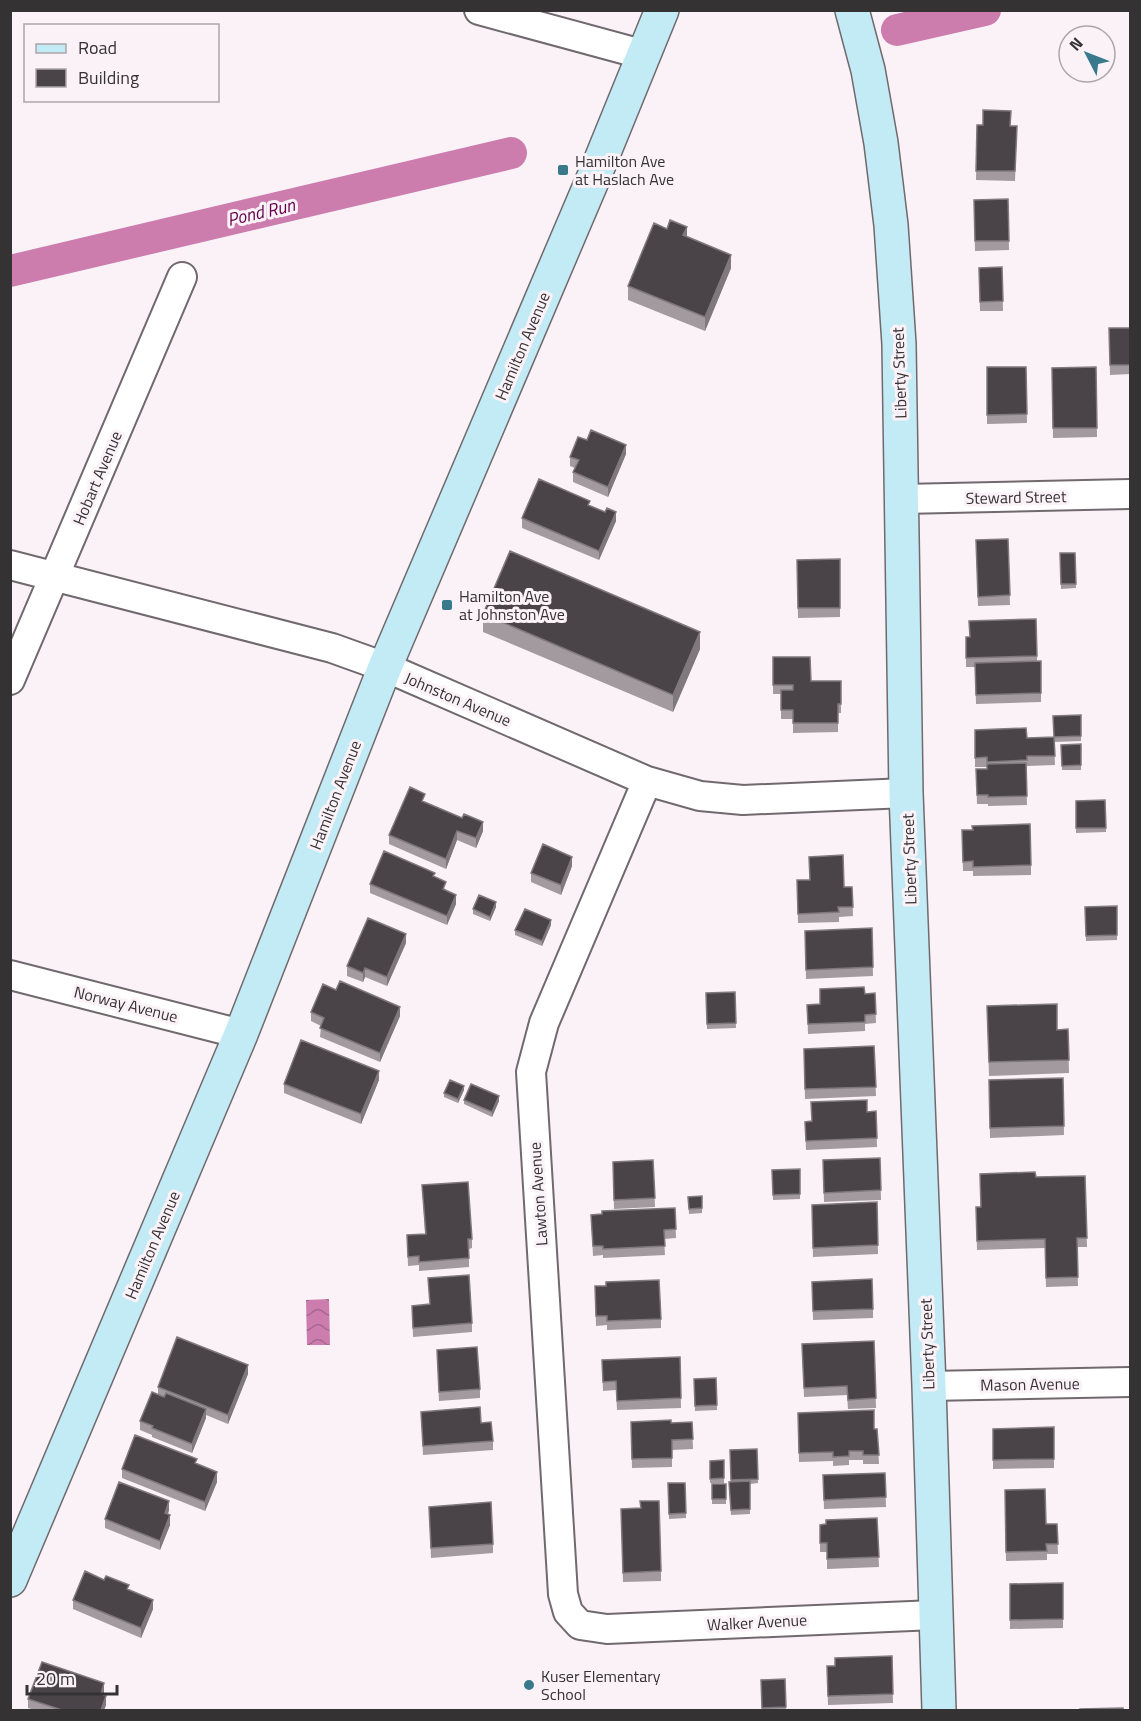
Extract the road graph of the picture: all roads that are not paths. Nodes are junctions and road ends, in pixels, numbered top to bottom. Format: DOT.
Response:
graph roads {
  1 [pos="480,10"];
  2 [pos="662,10"];
  3 [pos="852,10"];
  4 [pos="645,55"];
  5 [pos="182,277"];
  6 [pos="1131,494"];
  7 [pos="902,499"];
  8 [pos="10,565"];
  9 [pos="55,576"];
  10 [pos="385,667"];
  11 [pos="10,680"];
  12 [pos="647,781"];
  13 [pos="906,793"];
  14 [pos="10,975"];
  15 [pos="241,1034"];
  16 [pos="1131,1382"];
  17 [pos="929,1386"];
  18 [pos="10,1580"];
  19 [pos="935,1615"];
  20 [pos="580,1625"];
  21 [pos="939,1710"];
  1 -- 4 [label="street"];
  2 -- 4 [label="street, Hamilton Avenue"];
  3 -- 7 [label="street, Liberty Street"];
  4 -- 10 [label="street, Hamilton Avenue"];
  5 -- 9 [label="street, Hobart Avenue"];
  6 -- 7 [label="street, Steward Street"];
  7 -- 13 [label="street, Liberty Street"];
  8 -- 9 [label="street, Johnston Avenue"];
  9 -- 10 [label="street, Johnston Avenue"];
  9 -- 11 [label="street, Hobart Avenue"];
  10 -- 12 [label="street, Johnston Avenue"];
  10 -- 15 [label="street, Hamilton Avenue"];
  12 -- 13 [label="street, Johnston Avenue"];
  12 -- 20 [label="street, Lawton Avenue"];
  13 -- 17 [label="street, Liberty Street"];
  14 -- 15 [label="street, Norway Avenue"];
  15 -- 18 [label="street, Hamilton Avenue"];
  16 -- 17 [label="street, Mason Avenue"];
  17 -- 19 [label="street, Liberty Street"];
  19 -- 20 [label="street, Walker Avenue"];
  19 -- 21 [label="street, Liberty Street"];
}
